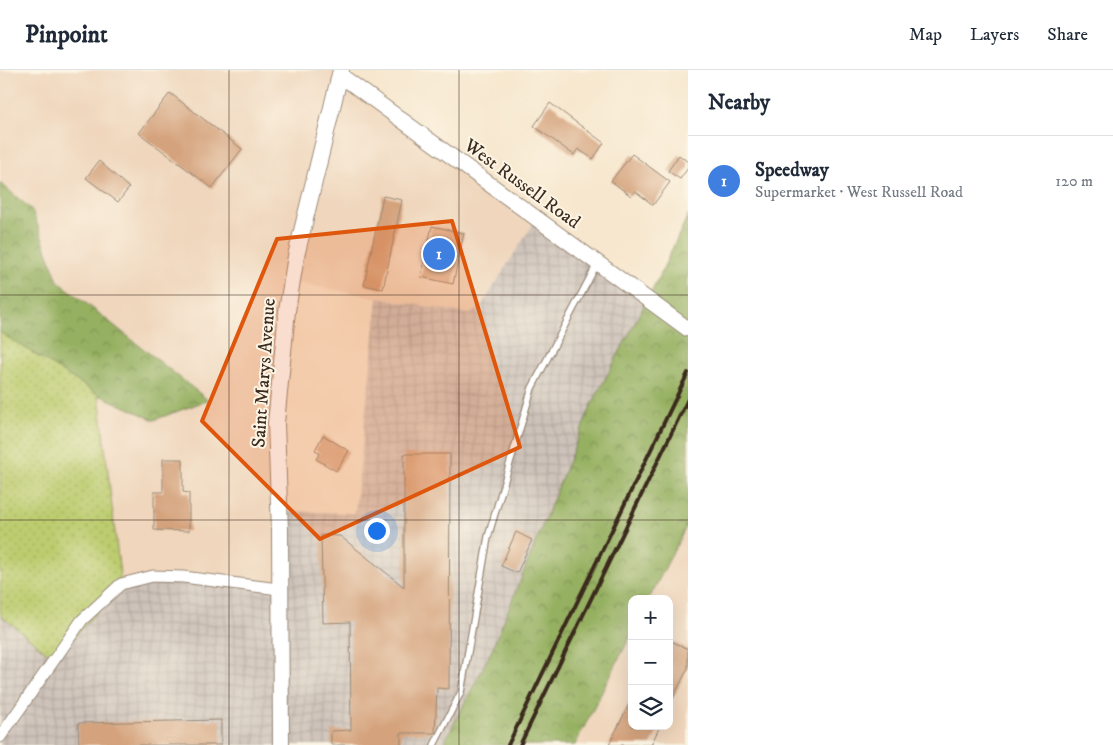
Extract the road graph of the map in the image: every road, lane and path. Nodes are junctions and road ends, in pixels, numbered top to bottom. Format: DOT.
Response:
graph roads {
  1 [pos="338,72"];
  2 [pos="597,264"];
  3 [pos="688,329"];
  4 [pos="279,589"];
  5 [pos="0,737"];
  6 [pos="281,745"];
  7 [pos="434,745"];
  1 -- 2 [label="street, West Russell Road"];
  1 -- 4 [label="main road, Saint Marys Avenue"];
  2 -- 3 [label="street, West Russell Road"];
  2 -- 7 [label="lane"];
  4 -- 5 [label="street"];
  4 -- 6 [label="main road, Saint Marys Avenue"];
}
